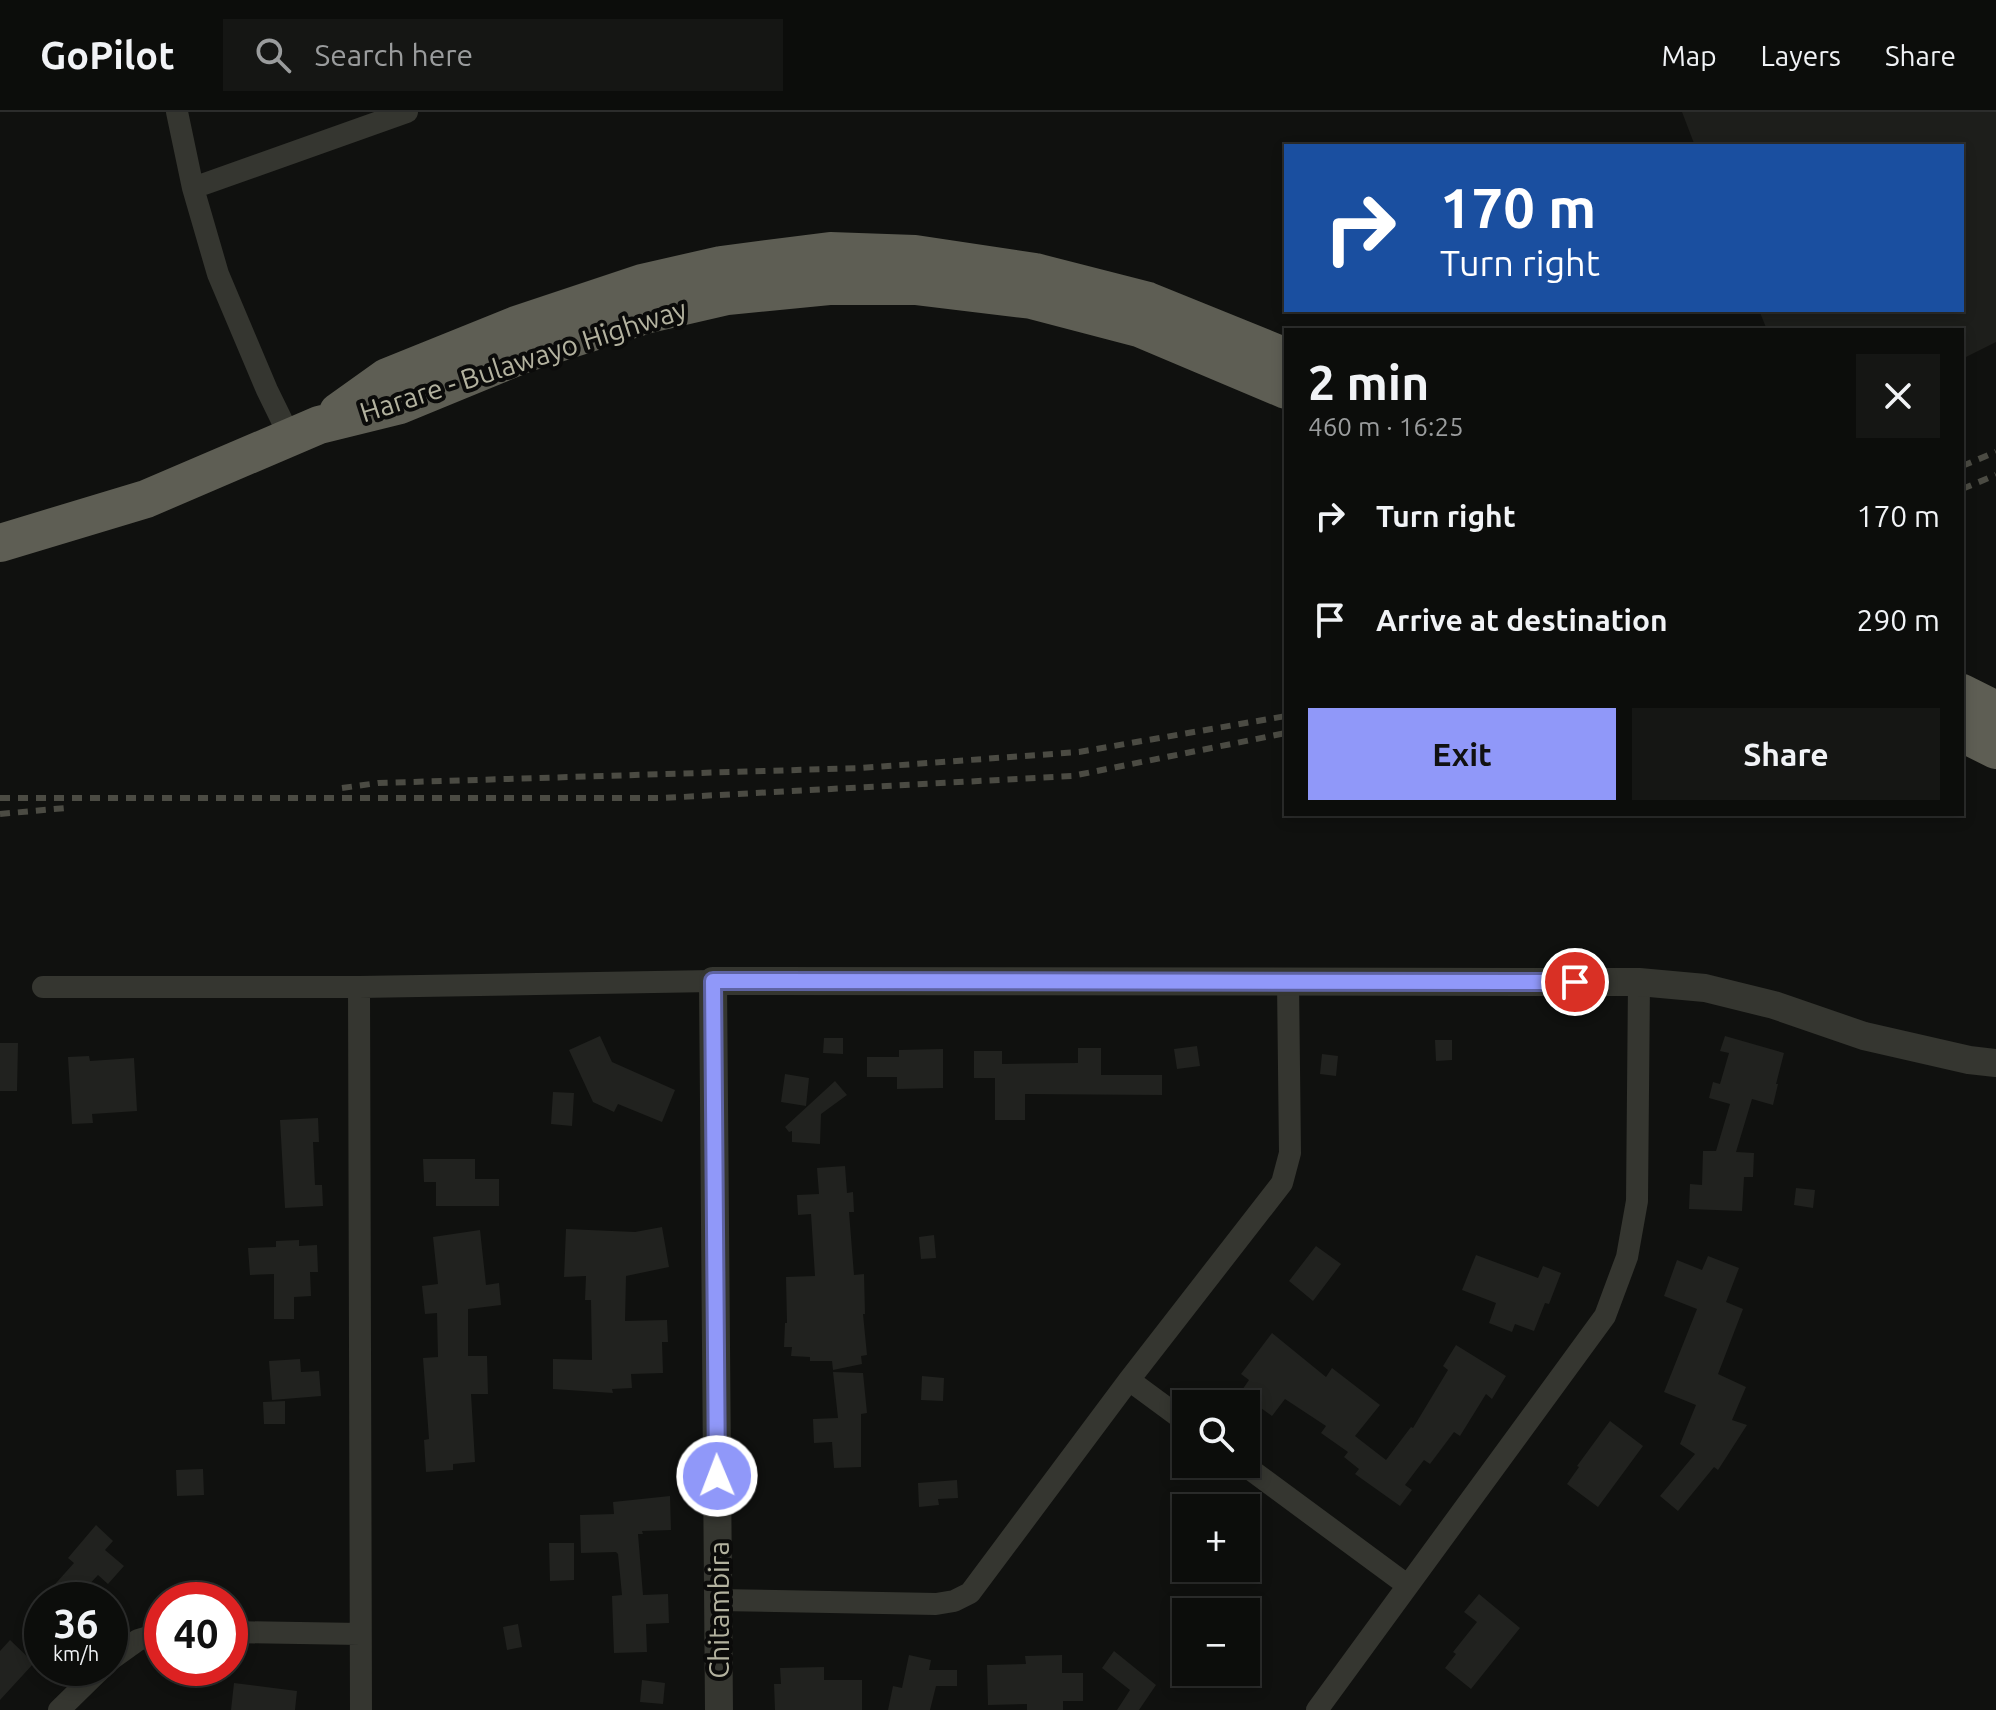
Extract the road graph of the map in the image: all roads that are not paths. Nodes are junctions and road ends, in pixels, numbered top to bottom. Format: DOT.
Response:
graph roads {
  1 [pos="177,112"];
  2 [pos="407,112"];
  3 [pos="193,188"];
  4 [pos="1284,356"];
  5 [pos="1284,389"];
  6 [pos="305,431"];
  7 [pos="0,543"];
  8 [pos="1964,694"];
  9 [pos="1996,710"];
  10 [pos="1964,734"];
  11 [pos="1996,750"];
  12 [pos="713,981"];
  13 [pos="1288,982"];
  14 [pos="1639,982"];
  15 [pos="43,987"];
  16 [pos="359,987"];
  17 [pos="1996,1063"];
  18 [pos="1129,1380"];
  19 [pos="1172,1412"];
  20 [pos="1260,1477"];
  21 [pos="1407,1585"];
  22 [pos="718,1600"];
  23 [pos="248,1632"];
  24 [pos="360,1634"];
  25 [pos="84,1686"];
  26 [pos="59,1710"];
  27 [pos="361,1710"];
  28 [pos="719,1710"];
  29 [pos="1317,1710"];
  1 -- 3 [label="street"];
  2 -- 3 [label="street"];
  3 -- 6 [label="street"];
  4 -- 6 [label="highway, Harare - Bulawayo Highway"];
  5 -- 6 [label="highway, Harare - Bulawayo Highway"];
  6 -- 7 [label="highway, Harare - Bulawayo Highway"];
  8 -- 9 [label="highway"];
  10 -- 11 [label="highway"];
  12 -- 13 [label="street"];
  12 -- 16 [label="street"];
  12 -- 22 [label="street, Chitambira"];
  13 -- 14 [label="street"];
  13 -- 18 [label="street"];
  14 -- 17 [label="street"];
  14 -- 21 [label="street"];
  15 -- 16 [label="street"];
  16 -- 24 [label="street"];
  18 -- 19 [label="street"];
  18 -- 22 [label="street"];
  20 -- 21 [label="street"];
  21 -- 29 [label="street"];
  22 -- 28 [label="street, Chitambira"];
  23 -- 24 [label="street"];
  24 -- 27 [label="street"];
  25 -- 26 [label="street"];
}
